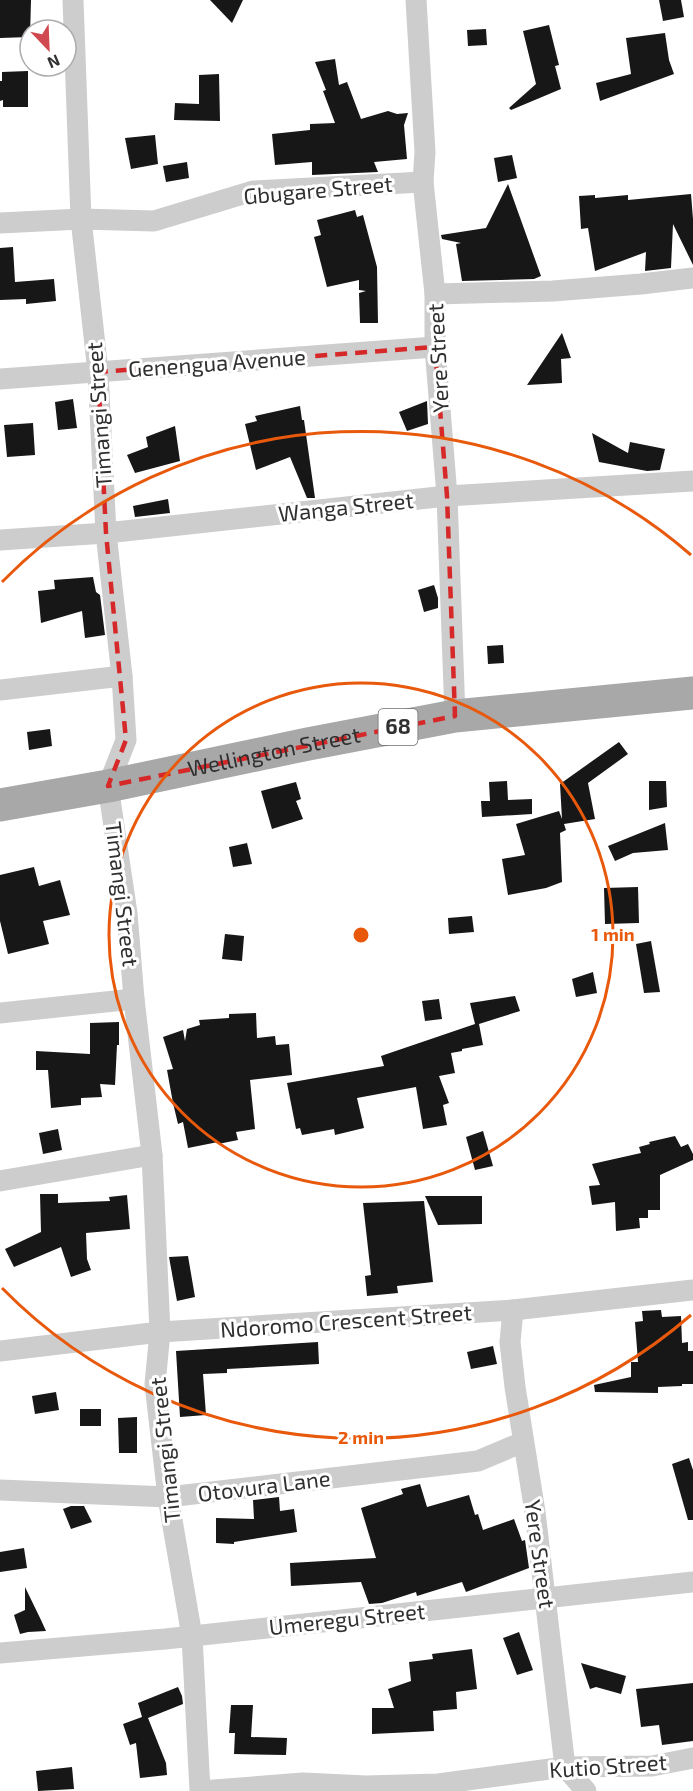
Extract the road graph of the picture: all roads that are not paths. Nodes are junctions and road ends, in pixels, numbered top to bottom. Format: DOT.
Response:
graph roads {
  1 [pos="73,0"];
  2 [pos="416,0"];
  3 [pos="423,182"];
  4 [pos="81,219"];
  5 [pos="0,223"];
  6 [pos="693,278"];
  7 [pos="435,294"];
  8 [pos="435,347"];
  9 [pos="98,372"];
  10 [pos="0,379"];
  11 [pos="693,481"];
  12 [pos="447,496"];
  13 [pos="106,533"];
  14 [pos="0,540"];
  15 [pos="122,676"];
  16 [pos="0,690"];
  17 [pos="693,693"];
  18 [pos="455,716"];
  19 [pos="108,786"];
  20 [pos="0,805"];
  21 [pos="134,999"];
  22 [pos="0,1014"];
  23 [pos="152,1155"];
  24 [pos="0,1181"];
  25 [pos="693,1290"];
  26 [pos="513,1310"];
  27 [pos="160,1332"];
  28 [pos="0,1351"];
  29 [pos="523,1442"];
  30 [pos="0,1490"];
  31 [pos="168,1497"];
  32 [pos="693,1582"];
  33 [pos="546,1597"];
  34 [pos="192,1636"];
  35 [pos="0,1653"];
  36 [pos="693,1758"];
  37 [pos="565,1767"];
  38 [pos="200,1791"];
  39 [pos="586,1791"];
  1 -- 4 [label="street, Timangi Street"];
  2 -- 3 [label="street, Yere Street"];
  3 -- 4 [label="street, Gbugare Street"];
  3 -- 7 [label="street, Yere Street"];
  4 -- 5 [label="street, Gbugare Street"];
  4 -- 9 [label="street, Timangi Street"];
  6 -- 7 [label="street"];
  7 -- 8 [label="street, Yere Street"];
  8 -- 9 [label="street, Genengua Avenue"];
  8 -- 12 [label="street, Yere Street"];
  9 -- 10 [label="street, Genengua Avenue"];
  9 -- 13 [label="street, Timangi Street"];
  11 -- 12 [label="street, Wanga Street"];
  12 -- 13 [label="street, Wanga Street"];
  12 -- 18 [label="street, Yere Street"];
  13 -- 14 [label="street, Wanga Street"];
  13 -- 15 [label="street, Timangi Street"];
  15 -- 16 [label="street"];
  15 -- 19 [label="street, Timangi Street"];
  17 -- 18 [label="main road, Wellington Street / 68"];
  18 -- 19 [label="main road, Wellington Street / 68"];
  19 -- 20 [label="main road, Wellington Street / 68"];
  19 -- 21 [label="street, Timangi Street"];
  21 -- 22 [label="street"];
  21 -- 23 [label="street, Timangi Street"];
  23 -- 24 [label="street"];
  23 -- 27 [label="street, Timangi Street"];
  25 -- 26 [label="street, Ndoromo Crescent Street"];
  26 -- 27 [label="street, Ndoromo Crescent Street"];
  26 -- 29 [label="street, Yere Street"];
  27 -- 28 [label="street, Ndoromo Crescent Street"];
  27 -- 31 [label="street, Timangi Street"];
  29 -- 31 [label="street, Otovura Lane"];
  29 -- 33 [label="street, Yere Street"];
  30 -- 31 [label="street, Otovura Lane"];
  31 -- 34 [label="street, Timangi Street"];
  32 -- 33 [label="street, Umeregu Street"];
  33 -- 34 [label="street, Umeregu Street"];
  33 -- 37 [label="street, Yere Street"];
  34 -- 35 [label="street, Umeregu Street"];
  34 -- 38 [label="street, Timangi Street"];
  36 -- 37 [label="street, Kutio Street"];
  37 -- 38 [label="street, Kutio Street"];
  37 -- 39 [label="street"];
}
